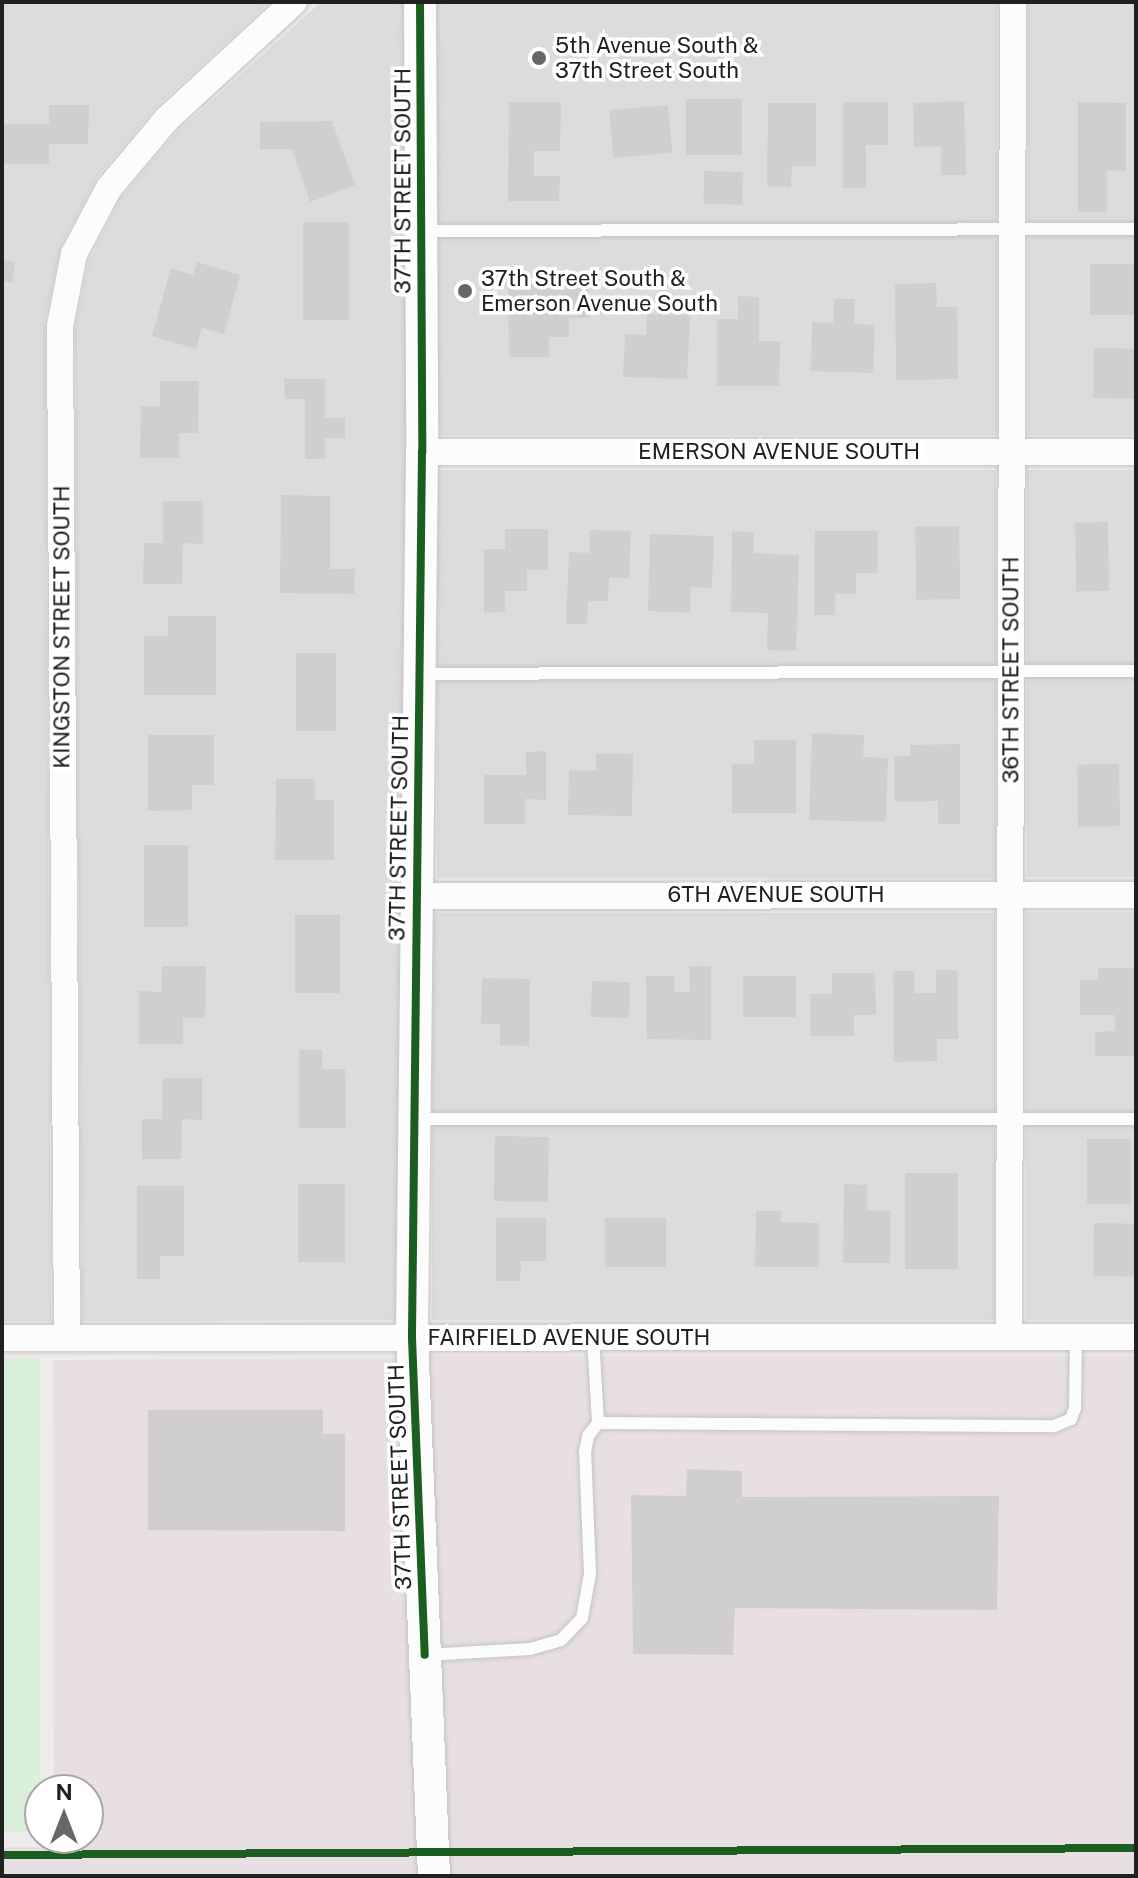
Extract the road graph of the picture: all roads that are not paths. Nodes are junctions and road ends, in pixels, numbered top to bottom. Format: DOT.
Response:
graph roads {
  1 [pos="294,2"];
  2 [pos="420,2"];
  3 [pos="1013,2"];
  4 [pos="1012,229"];
  5 [pos="1136,229"];
  6 [pos="421,231"];
  7 [pos="422,452"];
  8 [pos="1012,452"];
  9 [pos="1136,452"];
  10 [pos="1011,671"];
  11 [pos="1136,671"];
  12 [pos="419,674"];
  13 [pos="1011,895"];
  14 [pos="1136,895"];
  15 [pos="417,896"];
  16 [pos="414,1119"];
  17 [pos="1136,1119"];
  18 [pos="1010,1121"];
  19 [pos="1009,1337"];
  20 [pos="1076,1337"];
  21 [pos="1136,1337"];
  22 [pos="2,1338"];
  23 [pos="67,1338"];
  24 [pos="412,1338"];
  25 [pos="593,1338"];
  26 [pos="598,1423"];
  27 [pos="425,1655"];
  28 [pos="434,1876"];
  1 -- 23 [label="street, KINGSTON STREET SOUTH"];
  2 -- 6 [label="street, 37TH STREET SOUTH"];
  3 -- 4 [label="street, 36TH STREET SOUTH"];
  4 -- 5 [label="lane"];
  4 -- 6 [label="lane"];
  4 -- 8 [label="street, 36TH STREET SOUTH"];
  6 -- 7 [label="street, 37TH STREET SOUTH"];
  7 -- 8 [label="street, EMERSON AVENUE SOUTH"];
  7 -- 12 [label="street, 37TH STREET SOUTH"];
  8 -- 9 [label="street, EMERSON AVENUE SOUTH"];
  8 -- 10 [label="street, 36TH STREET SOUTH"];
  10 -- 11 [label="lane"];
  10 -- 12 [label="lane"];
  10 -- 13 [label="street, 36TH STREET SOUTH"];
  12 -- 15 [label="street, 37TH STREET SOUTH"];
  13 -- 14 [label="street, 6TH AVENUE SOUTH"];
  13 -- 15 [label="street, 6TH AVENUE SOUTH"];
  13 -- 18 [label="street, 36TH STREET SOUTH"];
  15 -- 16 [label="street, 37TH STREET SOUTH"];
  16 -- 18 [label="lane"];
  16 -- 24 [label="street, 37TH STREET SOUTH"];
  17 -- 18 [label="lane"];
  18 -- 19 [label="street, 36TH STREET SOUTH"];
  19 -- 20 [label="street, FAIRFIELD AVENUE SOUTH"];
  19 -- 25 [label="street, FAIRFIELD AVENUE SOUTH"];
  20 -- 21 [label="street, FAIRFIELD AVENUE SOUTH"];
  20 -- 26 [label="lane"];
  22 -- 23 [label="street, FAIRFIELD AVENUE SOUTH"];
  23 -- 24 [label="street, FAIRFIELD AVENUE SOUTH"];
  24 -- 25 [label="street, FAIRFIELD AVENUE SOUTH"];
  24 -- 27 [label="street, 37TH STREET SOUTH"];
  25 -- 26 [label="lane"];
  26 -- 27 [label="lane"];
  27 -- 28 [label="street, 37TH STREET SOUTH"];
}
